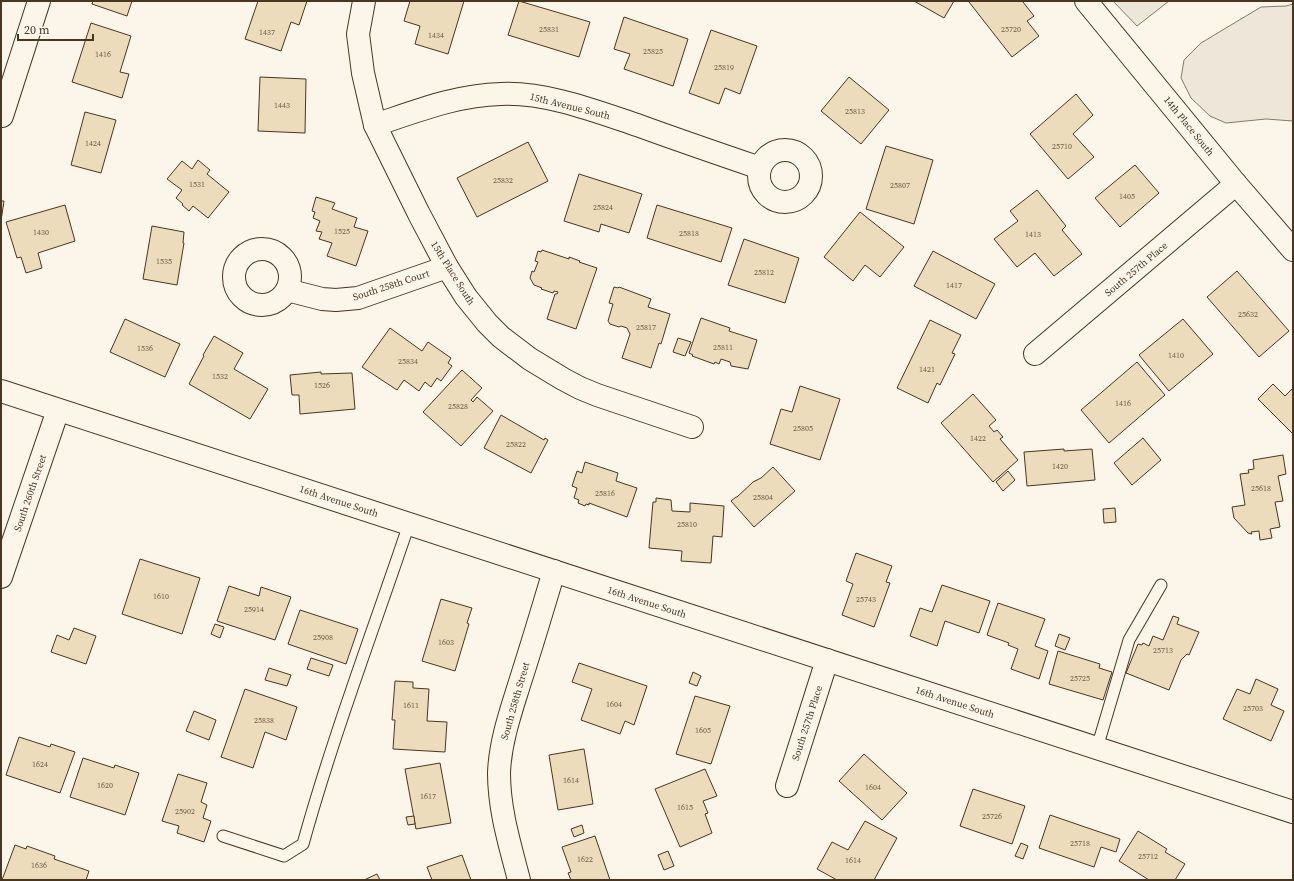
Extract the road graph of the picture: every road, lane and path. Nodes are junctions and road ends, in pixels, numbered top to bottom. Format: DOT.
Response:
graph roads {
  1 [pos="39,1"];
  2 [pos="364,1"];
  3 [pos="1086,1"];
  4 [pos="2,116"];
  5 [pos="375,125"];
  6 [pos="760,168"];
  7 [pos="1236,184"];
  8 [pos="1293,250"];
  9 [pos="448,267"];
  10 [pos="287,290"];
  11 [pos="1035,354"];
  12 [pos="1,391"];
  13 [pos="58,410"];
  14 [pos="692,427"];
  15 [pos="409,524"];
  16 [pos="554,571"];
  17 [pos="1,577"];
  18 [pos="1160,585"];
  19 [pos="827,660"];
  20 [pos="1097,748"];
  21 [pos="787,786"];
  22 [pos="1293,812"];
  23 [pos="223,836"];
  24 [pos="519,880"];
  1 -- 4 [label="street"];
  2 -- 5 [label="street, 15th Place South"];
  3 -- 7 [label="street, 14th Place South"];
  5 -- 6 [label="street, 15th Avenue South"];
  5 -- 9 [label="street, 15th Place South"];
  7 -- 8 [label="street, 14th Place South"];
  7 -- 11 [label="street, South 257th Place"];
  9 -- 10 [label="street, South 258th Court"];
  9 -- 14 [label="street, 15th Place South"];
  12 -- 13 [label="street, 16th Avenue South"];
  13 -- 15 [label="street, 16th Avenue South"];
  13 -- 17 [label="street, South 260th Street"];
  15 -- 16 [label="street, 16th Avenue South"];
  15 -- 23 [label="lane"];
  16 -- 19 [label="street, 16th Avenue South"];
  16 -- 24 [label="street, South 258th Street"];
  18 -- 20 [label="lane"];
  19 -- 20 [label="street, 16th Avenue South"];
  19 -- 21 [label="street, South 257th Place"];
  20 -- 22 [label="street, 16th Avenue South"];
}
